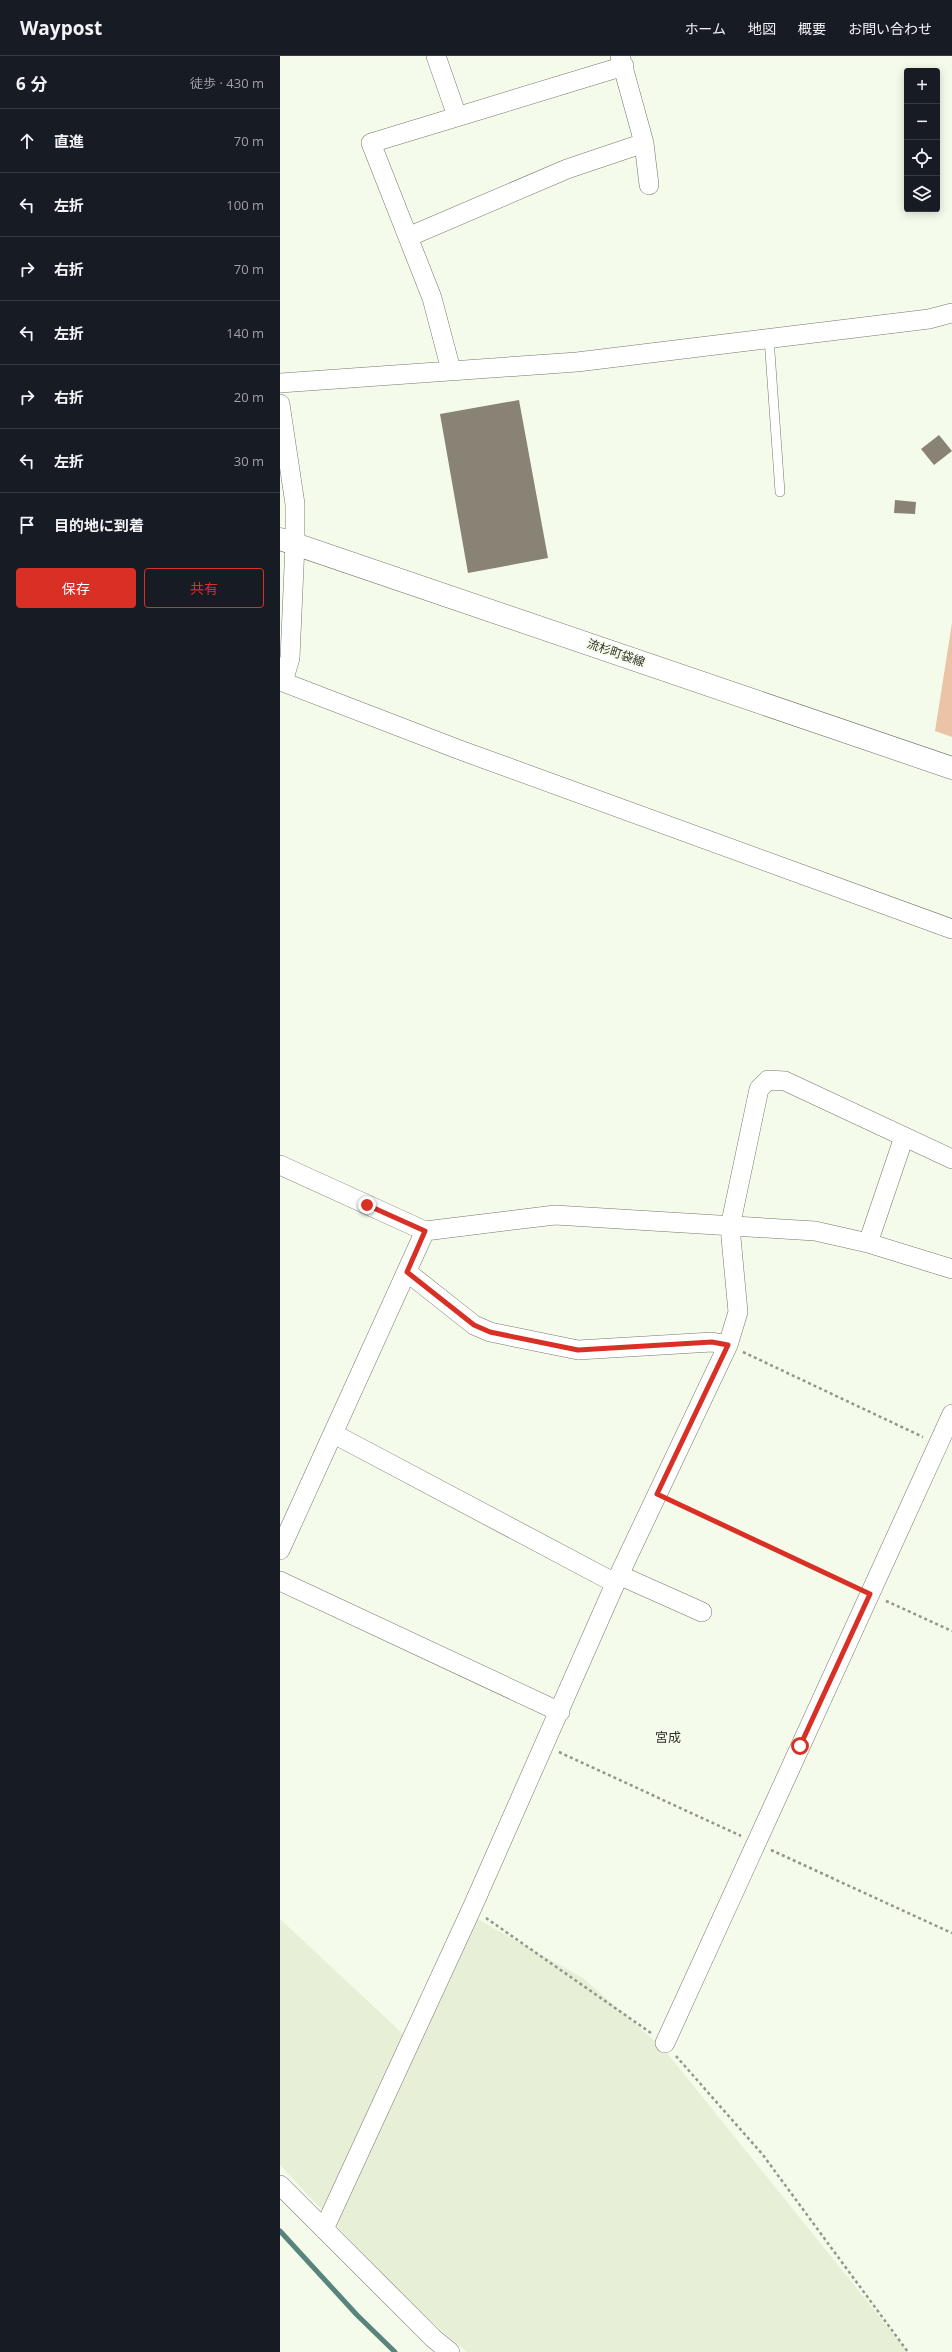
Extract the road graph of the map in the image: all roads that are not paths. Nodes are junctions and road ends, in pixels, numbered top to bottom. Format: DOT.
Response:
graph roads {
  1 [pos="436,56"];
  2 [pos="622,61"];
  3 [pos="457,116"];
  4 [pos="644,143"];
  5 [pos="649,185"];
  6 [pos="408,237"];
  7 [pos="952,313"];
  8 [pos="769,338"];
  9 [pos="451,370"];
  10 [pos="280,383"];
  11 [pos="280,404"];
  12 [pos="780,492"];
  13 [pos="288,541"];
  14 [pos="952,768"];
  15 [pos="952,929"];
  16 [pos="904,1137"];
  17 [pos="952,1160"];
  18 [pos="280,1165"];
  19 [pos="730,1227"];
  20 [pos="425,1231"];
  21 [pos="868,1243"];
  22 [pos="952,1269"];
  23 [pos="407,1272"];
  24 [pos="728,1345"];
  25 [pos="952,1414"];
  26 [pos="334,1434"];
  27 [pos="280,1550"];
  28 [pos="617,1579"];
  29 [pos="280,1581"];
  30 [pos="702,1612"];
  31 [pos="560,1712"];
  32 [pos="664,2043"];
  33 [pos="280,2185"];
  34 [pos="324,2229"];
  35 [pos="450,2352"];
  1 -- 3 [label="street"];
  2 -- 3 [label="street"];
  2 -- 4 [label="street"];
  3 -- 6 [label="street"];
  4 -- 5 [label="street"];
  4 -- 6 [label="street"];
  6 -- 9 [label="street"];
  7 -- 8 [label="street"];
  8 -- 9 [label="street"];
  8 -- 12 [label="lane"];
  9 -- 10 [label="street"];
  11 -- 13 [label="street"];
  13 -- 14 [label="main road, 流杉町袋線"];
  13 -- 15 [label="street"];
  16 -- 17 [label="street"];
  16 -- 19 [label="street"];
  16 -- 21 [label="street"];
  18 -- 20 [label="street"];
  19 -- 20 [label="street"];
  19 -- 21 [label="street"];
  19 -- 24 [label="street"];
  20 -- 23 [label="street"];
  21 -- 22 [label="street"];
  23 -- 24 [label="street"];
  23 -- 26 [label="street"];
  24 -- 28 [label="street"];
  25 -- 32 [label="street"];
  26 -- 27 [label="street"];
  26 -- 28 [label="street"];
  28 -- 30 [label="street"];
  28 -- 31 [label="street"];
  29 -- 31 [label="street"];
  31 -- 34 [label="street"];
  33 -- 34 [label="street"];
  34 -- 35 [label="street"];
}
